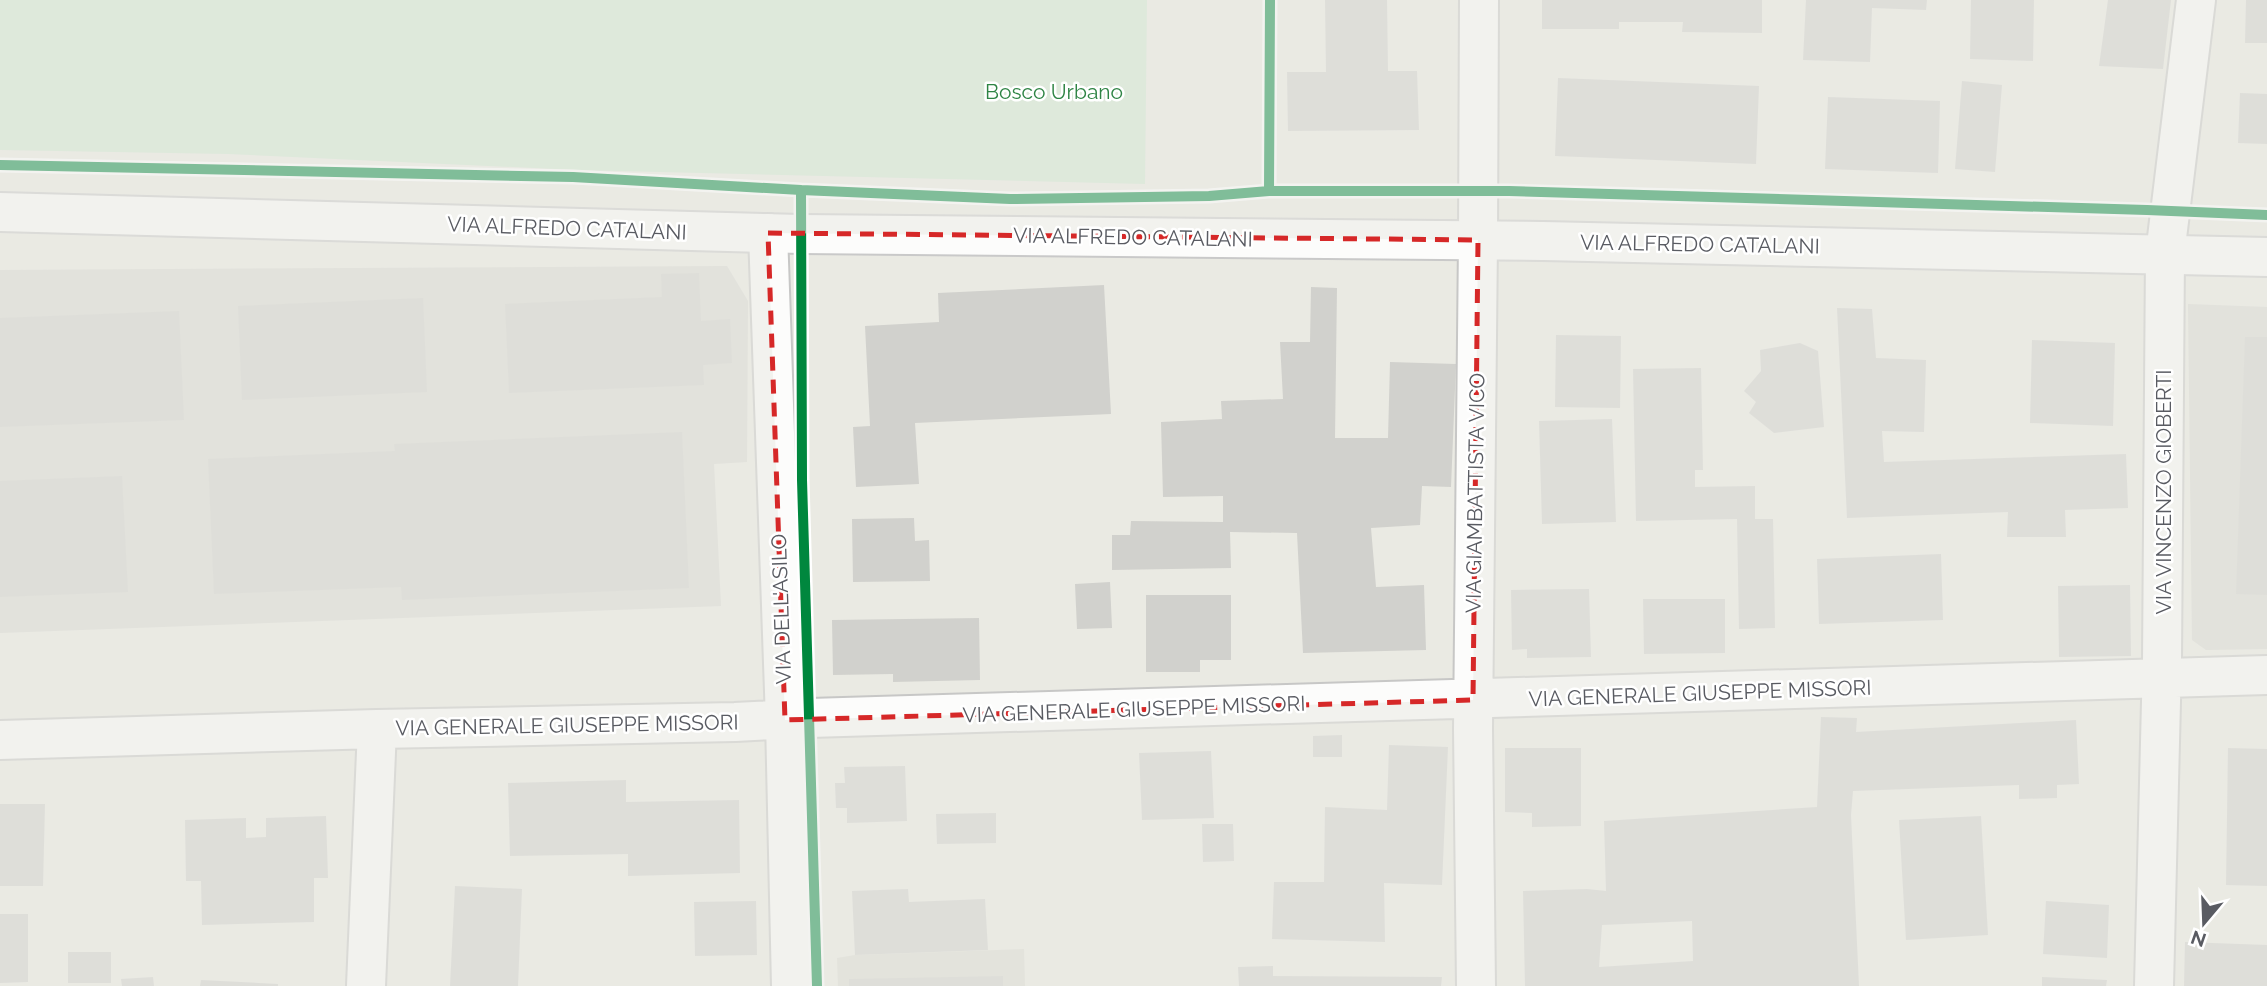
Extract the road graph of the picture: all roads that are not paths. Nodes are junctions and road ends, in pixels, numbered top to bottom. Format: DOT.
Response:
graph roads {
  1 [pos="1479,0"];
  2 [pos="2196,0"];
  3 [pos="0,212"];
  4 [pos="768,233"];
  5 [pos="1478,240"];
  6 [pos="2165,254"];
  7 [pos="2267,257"];
  8 [pos="2267,675"];
  9 [pos="2161,678"];
  10 [pos="1473,700"];
  11 [pos="785,720"];
  12 [pos="377,729"];
  13 [pos="0,740"];
  14 [pos="366,986"];
  15 [pos="791,986"];
  16 [pos="1476,986"];
  17 [pos="2154,986"];
  1 -- 5 [label="street, VIA GIAMBATTISTA VICO"];
  2 -- 6 [label="street, VIA VINCENZO GIOBERTI"];
  3 -- 4 [label="street, VIA ALFREDO CATALANI"];
  4 -- 5 [label="street, VIA ALFREDO CATALANI"];
  4 -- 11 [label="street, VIA DELL'ASILO"];
  5 -- 6 [label="street, VIA ALFREDO CATALANI"];
  5 -- 10 [label="street, VIA GIAMBATTISTA VICO"];
  6 -- 7 [label="street, VIA ALFREDO CATALANI"];
  6 -- 9 [label="street, VIA VINCENZO GIOBERTI"];
  8 -- 9 [label="street, VIA GENERALE GIUSEPPE MISSORI"];
  9 -- 10 [label="street, VIA GENERALE GIUSEPPE MISSORI"];
  9 -- 17 [label="street, VIA VINCENZO GIOBERTI"];
  10 -- 11 [label="street, VIA GENERALE GIUSEPPE MISSORI"];
  10 -- 16 [label="street, VIA GIAMBATTISTA VICO"];
  11 -- 12 [label="street, VIA GENERALE GIUSEPPE MISSORI"];
  11 -- 15 [label="street, VIA DELL'ASILO"];
  12 -- 13 [label="street, VIA GENERALE GIUSEPPE MISSORI"];
  12 -- 14 [label="street"];
}
